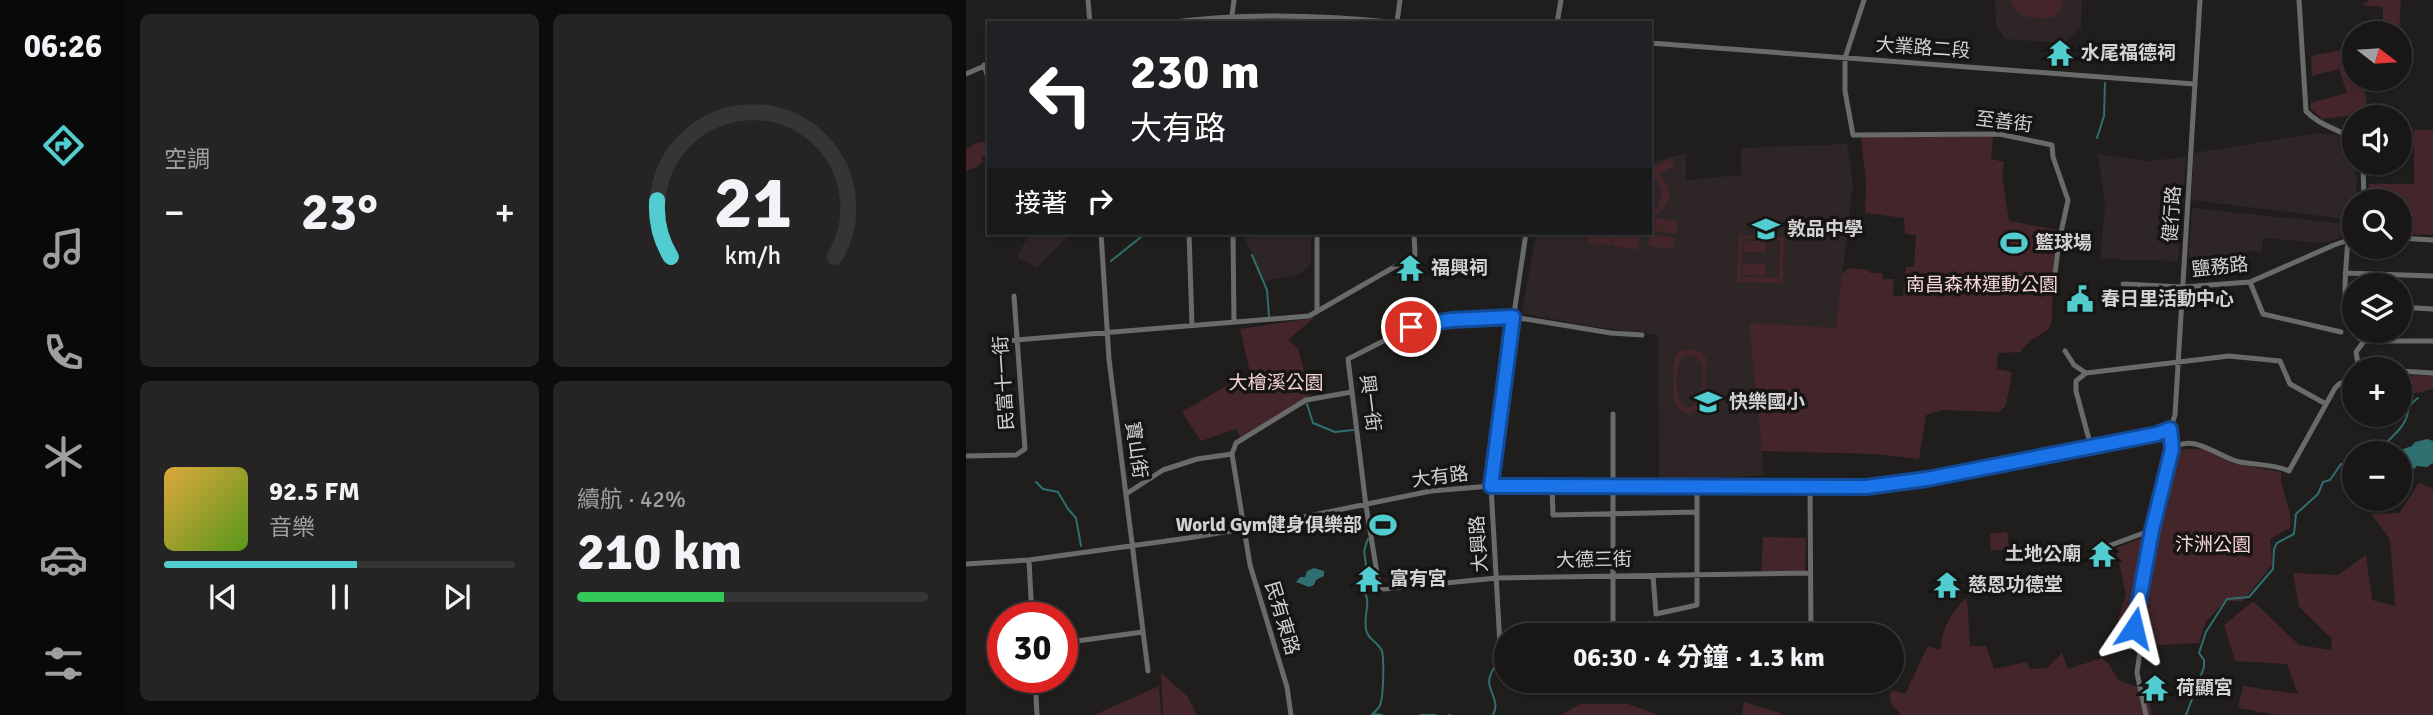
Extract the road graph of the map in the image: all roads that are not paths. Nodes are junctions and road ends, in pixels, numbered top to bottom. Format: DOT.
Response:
graph roads {
  1 [pos="1088,0"];
  2 [pos="1234,0"];
  3 [pos="1400,0"];
  4 [pos="1561,0"];
  5 [pos="1864,0"];
  6 [pos="2200,0"];
  7 [pos="2299,0"];
  8 [pos="1231,20"];
  9 [pos="1315,20"];
  10 [pos="1090,21"];
  11 [pos="1210,21"];
  12 [pos="1357,21"];
  13 [pos="1399,21"];
  14 [pos="1558,21"];
  15 [pos="1652,43"];
  16 [pos="1845,58"];
  17 [pos="987,65"];
  18 [pos="966,74"];
  19 [pos="2194,84"];
  20 [pos="2342,132"];
  21 [pos="1101,235"];
  22 [pos="1189,235"];
  23 [pos="1233,235"];
  24 [pos="1317,235"];
  25 [pos="1414,235"];
  26 [pos="1526,235"];
  27 [pos="2412,239"];
  28 [pos="2433,240"];
  29 [pos="2342,243"];
  30 [pos="2348,259"];
  31 [pos="2346,273"];
  32 [pos="2412,275"];
  33 [pos="2433,276"];
  34 [pos="2054,281"];
  35 [pos="2250,282"];
  36 [pos="2123,284"];
  37 [pos="2183,287"];
  38 [pos="1014,296"];
  39 [pos="2412,308"];
  40 [pos="2433,309"];
  41 [pos="1317,310"];
  42 [pos="1513,317"];
  43 [pos="1234,322"];
  44 [pos="1192,325"];
  45 [pos="1106,331"];
  46 [pos="2341,332"];
  47 [pos="1642,335"];
  48 [pos="1017,341"];
  49 [pos="2412,341"];
  50 [pos="2433,341"];
  51 [pos="992,342"];
  52 [pos="2064,351"];
  53 [pos="2178,362"];
  54 [pos="2412,372"];
  55 [pos="2086,373"];
  56 [pos="2433,373"];
  57 [pos="2342,383"];
  58 [pos="1352,392"];
  59 [pos="2326,404"];
  60 [pos="1613,414"];
  61 [pos="2170,429"];
  62 [pos="2091,447"];
  63 [pos="2172,449"];
  64 [pos="1232,454"];
  65 [pos="966,456"];
  66 [pos="1491,486"];
  67 [pos="1810,486"];
  68 [pos="1552,487"];
  69 [pos="1697,487"];
  70 [pos="1614,488"];
  71 [pos="1126,495"];
  72 [pos="1366,506"];
  73 [pos="1697,512"];
  74 [pos="1614,514"];
  75 [pos="1243,530"];
  76 [pos="2152,530"];
  77 [pos="2111,545"];
  78 [pos="1131,546"];
  79 [pos="1029,560"];
  80 [pos="966,564"];
  81 [pos="1810,573"];
  82 [pos="1654,576"];
  83 [pos="1698,576"];
  84 [pos="1613,577"];
  85 [pos="1497,578"];
  86 [pos="1379,585"];
  87 [pos="1031,602"];
  88 [pos="1499,623"];
  89 [pos="1613,623"];
  90 [pos="1811,623"];
  91 [pos="1143,632"];
  92 [pos="1078,641"];
  93 [pos="2131,647"];
  94 [pos="2140,651"];
  95 [pos="1148,671"];
  96 [pos="1036,693"];
  97 [pos="1037,715"];
  98 [pos="1291,715"];
  99 [pos="2146,715"];
  1 -- 10 [label="street"];
  2 -- 8 [label="street"];
  3 -- 13 [label="street"];
  4 -- 14 [label="street"];
  5 -- 16 [label="street"];
  6 -- 19 [label="street, 健行路"];
  7 -- 20 [label="street"];
  8 -- 9 [label="street"];
  8 -- 11 [label="street"];
  9 -- 12 [label="street"];
  15 -- 16 [label="street, 大業路二段"];
  16 -- 19 [label="street, 大業路二段"];
  16 -- 34 [label="street, 至善街"];
  17 -- 18 [label="street"];
  19 -- 37 [label="street, 健行路"];
  21 -- 45 [label="street, 寶山街"];
  22 -- 44 [label="street"];
  23 -- 43 [label="street"];
  24 -- 41 [label="street"];
  25 -- 41 [label="street"];
  26 -- 42 [label="street, 大興路"];
  27 -- 28 [label="street"];
  29 -- 35 [label="street, 鹽務路"];
  30 -- 31 [label="street"];
  32 -- 33 [label="street"];
  35 -- 37 [label="street, 鹽務路"];
  35 -- 46 [label="street"];
  36 -- 37 [label="street, 鹽務路"];
  37 -- 53 [label="street, 健行路"];
  38 -- 48 [label="street, 民富十一街"];
  39 -- 40 [label="street"];
  41 -- 43 [label="street"];
  42 -- 47 [label="street, 興一街"];
  42 -- 58 [label="street, 興一街"];
  42 -- 66 [label="street, 大興路"];
  43 -- 44 [label="street"];
  44 -- 45 [label="street"];
  45 -- 48 [label="street"];
  45 -- 71 [label="street, 寶山街"];
  48 -- 51 [label="street"];
  48 -- 65 [label="street, 民富十一街"];
  49 -- 50 [label="street"];
  52 -- 55 [label="street"];
  53 -- 55 [label="street"];
  53 -- 59 [label="street"];
  53 -- 61 [label="street, 健行路"];
  54 -- 56 [label="street"];
  55 -- 62 [label="street"];
  57 -- 59 [label="street"];
  58 -- 64 [label="street"];
  58 -- 72 [label="street, 興一街"];
  59 -- 63 [label="street"];
  60 -- 70 [label="street"];
  61 -- 62 [label="street, 大有路"];
  61 -- 63 [label="street, 健行路"];
  62 -- 67 [label="street, 大有路"];
  63 -- 76 [label="street, 健行路"];
  64 -- 71 [label="street"];
  64 -- 75 [label="street, 民有東路"];
  66 -- 68 [label="street, 大有路"];
  66 -- 72 [label="street, 大有路"];
  66 -- 85 [label="street, 大興路"];
  67 -- 69 [label="street, 大有路"];
  67 -- 81 [label="street"];
  68 -- 70 [label="street, 大有路"];
  68 -- 74 [label="street"];
  69 -- 70 [label="street, 大有路"];
  69 -- 73 [label="street"];
  70 -- 74 [label="street"];
  71 -- 78 [label="street, 寶山街"];
  72 -- 75 [label="street, 大有路"];
  72 -- 86 [label="street, 興一街"];
  73 -- 74 [label="street"];
  73 -- 83 [label="street"];
  74 -- 84 [label="street"];
  75 -- 78 [label="street, 大有路"];
  75 -- 98 [label="street, 民有東路"];
  76 -- 77 [label="street"];
  76 -- 93 [label="street, 健行路"];
  78 -- 79 [label="street, 大有路"];
  78 -- 91 [label="street, 寶山街"];
  79 -- 80 [label="street, 大有路"];
  79 -- 87 [label="street"];
  81 -- 83 [label="street, 大德三街"];
  81 -- 90 [label="street"];
  82 -- 83 [label="street, 大德三街"];
  82 -- 83 [label="street"];
  82 -- 84 [label="street, 大德三街"];
  84 -- 85 [label="street, 大德三街"];
  84 -- 89 [label="street"];
  85 -- 86 [label="street, 大德三街"];
  85 -- 88 [label="street, 大興路"];
  91 -- 92 [label="street"];
  91 -- 95 [label="street, 寶山街"];
  94 -- 99 [label="street"];
  96 -- 97 [label="street"];
}
